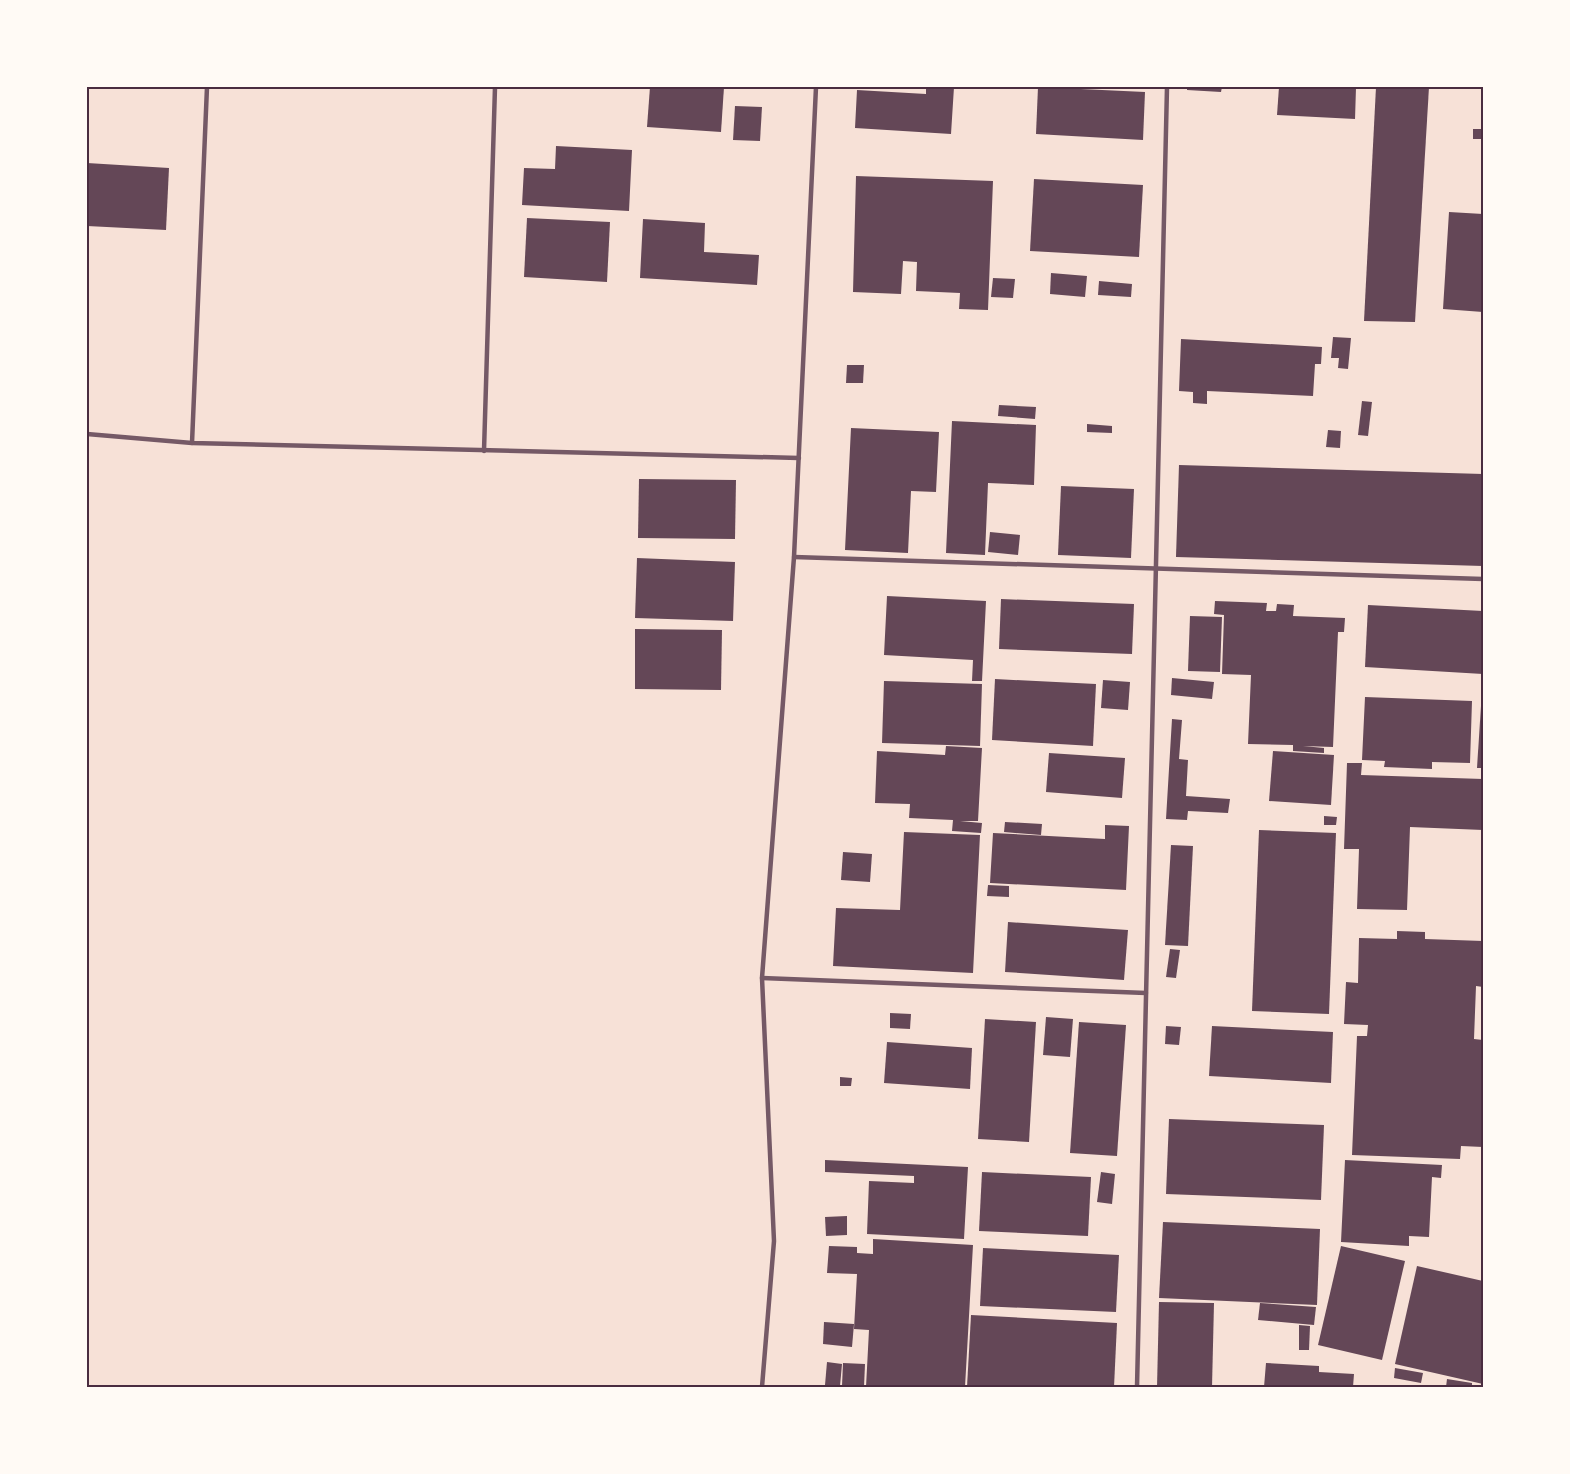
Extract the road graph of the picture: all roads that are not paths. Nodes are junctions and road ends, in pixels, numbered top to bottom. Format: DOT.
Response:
graph roads {
  1 [pos="207,87"];
  2 [pos="495,87"];
  3 [pos="816,87"];
  4 [pos="1167,87"];
  5 [pos="87,434"];
  6 [pos="192,443"];
  7 [pos="484,451"];
  8 [pos="799,458"];
  9 [pos="794,557"];
  10 [pos="1156,569"];
  11 [pos="1483,579"];
  12 [pos="762,978"];
  13 [pos="1146,993"];
  14 [pos="762,1387"];
  15 [pos="1137,1387"];
  1 -- 6 [label="lane"];
  2 -- 7 [label="lane"];
  3 -- 8 [label="lane"];
  4 -- 10 [label="lane"];
  5 -- 6 [label="lane"];
  6 -- 7 [label="lane"];
  7 -- 8 [label="lane"];
  8 -- 9 [label="lane"];
  9 -- 10 [label="lane"];
  9 -- 12 [label="lane"];
  10 -- 11 [label="lane"];
  10 -- 13 [label="lane"];
  12 -- 13 [label="lane"];
  12 -- 14 [label="lane"];
  13 -- 15 [label="lane"];
}
